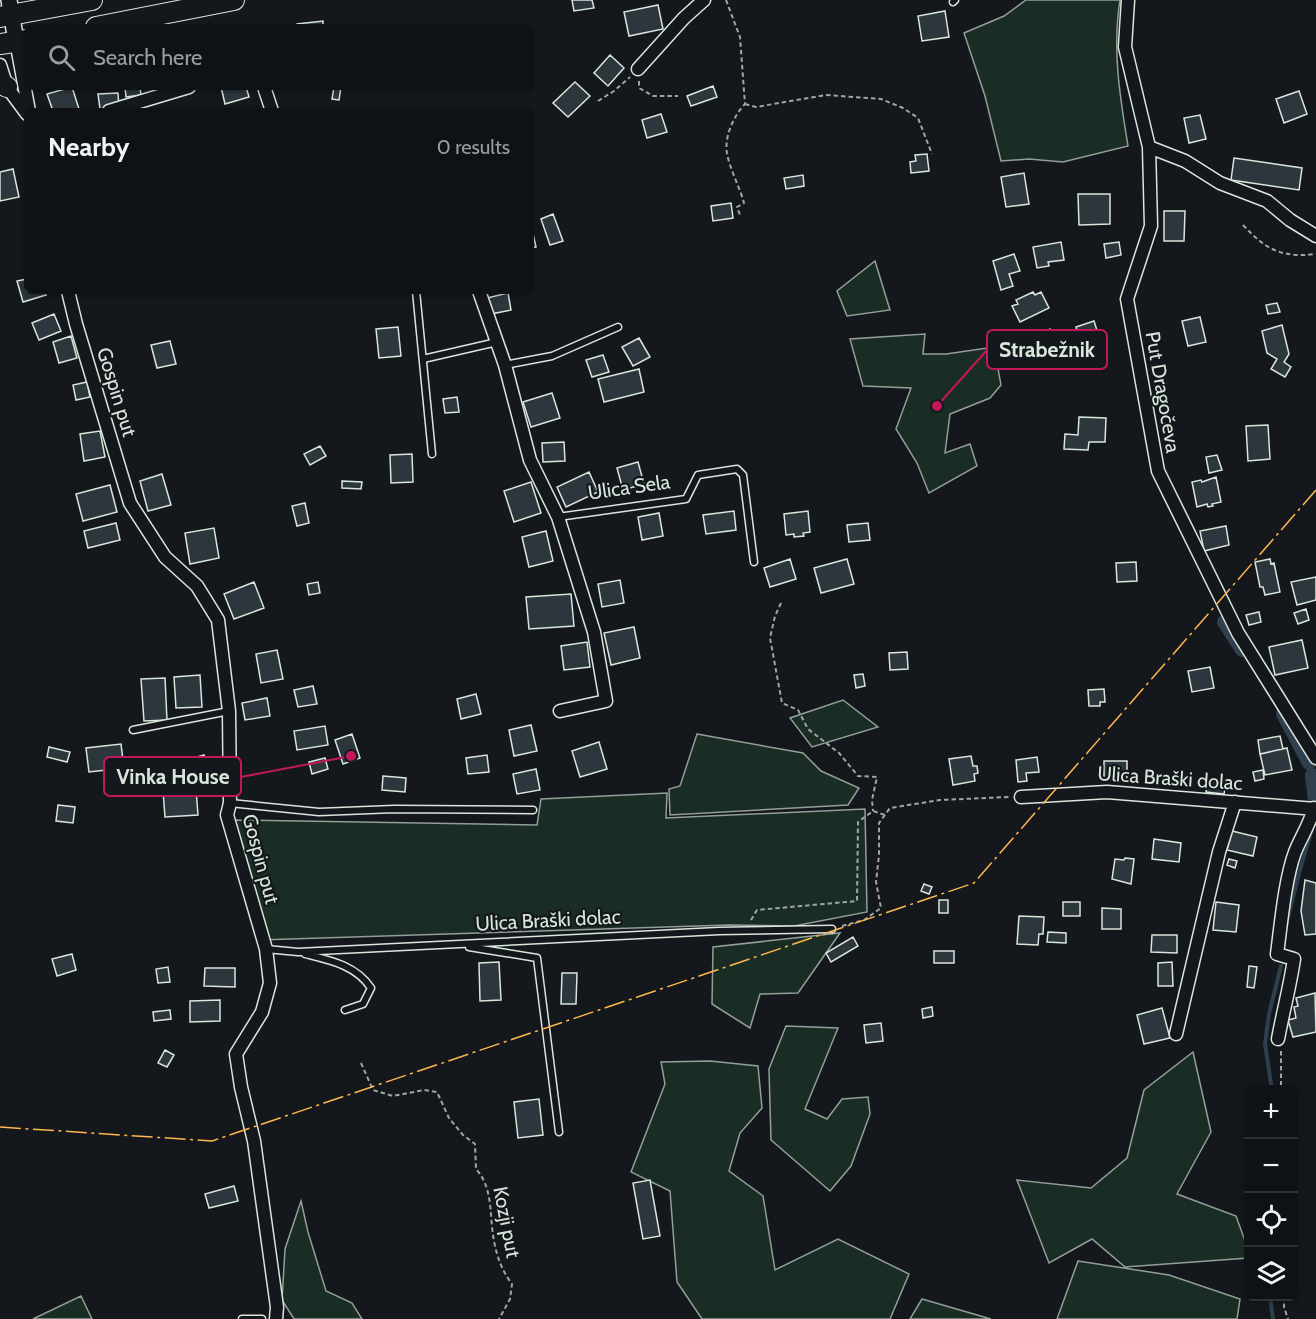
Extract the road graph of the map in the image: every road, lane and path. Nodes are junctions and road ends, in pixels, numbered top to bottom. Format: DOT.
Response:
graph roads {
  1 [pos="92,0"];
  2 [pos="234,0"];
  3 [pos="704,0"];
  4 [pos="726,0"];
  5 [pos="1128,0"];
  6 [pos="7,11"];
  7 [pos="111,24"];
  8 [pos="14,42"];
  9 [pos="0,65"];
  10 [pos="639,69"];
  11 [pos="4,85"];
  12 [pos="179,90"];
  13 [pos="265,90"];
  14 [pos="678,96"];
  15 [pos="598,101"];
  16 [pos="745,104"];
  17 [pos="24,108"];
  18 [pos="27,108"];
  19 [pos="119,108"];
  20 [pos="271,108"];
  21 [pos="1149,147"];
  22 [pos="932,154"];
  23 [pos="740,215"];
  24 [pos="1244,225"];
  25 [pos="1316,236"];
  26 [pos="1316,254"];
  27 [pos="69,294"];
  28 [pos="416,294"];
  29 [pos="480,294"];
  30 [pos="618,327"];
  31 [pos="497,342"];
  32 [pos="423,359"];
  33 [pos="506,365"];
  34 [pos="432,454"];
  35 [pos="558,517"];
  36 [pos="754,562"];
  37 [pos="781,603"];
  38 [pos="229,711"];
  39 [pos="560,711"];
  40 [pos="133,730"];
  41 [pos="1316,758"];
  42 [pos="1021,796"];
  43 [pos="1235,802"];
  44 [pos="230,803"];
  45 [pos="1315,808"];
  46 [pos="532,810"];
  47 [pos="873,811"];
  48 [pos="885,815"];
  49 [pos="832,929"];
  50 [pos="748,931"];
  51 [pos="457,944"];
  52 [pos="266,949"];
  53 [pos="298,952"];
  54 [pos="345,1010"];
  55 [pos="1176,1034"];
  56 [pos="1278,1039"];
  57 [pos="360,1063"];
  58 [pos="1281,1085"];
  59 [pos="559,1132"];
  60 [pos="1284,1301"];
  61 [pos="242,1319"];
  62 [pos="262,1319"];
  63 [pos="276,1319"];
  64 [pos="499,1319"];
  65 [pos="1288,1319"];
  1 -- 6 [label="main road"];
  2 -- 7 [label="main road"];
  3 -- 10 [label="street"];
  4 -- 16 [label="path"];
  5 -- 21 [label="street, Put Dragočeva"];
  6 -- 8 [label="street"];
  8 -- 18 [label="street"];
  9 -- 11 [label="street"];
  10 -- 14 [label="path"];
  10 -- 15 [label="path"];
  11 -- 17 [label="street"];
  12 -- 19 [label="street"];
  13 -- 20 [label="street"];
  16 -- 22 [label="path"];
  16 -- 23 [label="path"];
  21 -- 25 [label="street"];
  21 -- 41 [label="street, Put Dragočeva"];
  24 -- 26 [label="path"];
  27 -- 38 [label="street, Gospin put"];
  28 -- 32 [label="lane"];
  29 -- 31 [label="street"];
  30 -- 33 [label="lane"];
  31 -- 32 [label="lane"];
  31 -- 33 [label="street"];
  32 -- 34 [label="lane"];
  33 -- 35 [label="street"];
  35 -- 36 [label="lane, Ulica Sela"];
  35 -- 39 [label="street"];
  37 -- 47 [label="path"];
  38 -- 40 [label="lane"];
  38 -- 44 [label="street, Gospin put"];
  42 -- 43 [label="street, Ulica Braški dolac"];
  42 -- 48 [label="path"];
  43 -- 45 [label="street, Ulica Braški dolac"];
  43 -- 55 [label="street"];
  44 -- 46 [label="lane"];
  44 -- 52 [label="street, Gospin put"];
  45 -- 56 [label="street"];
  47 -- 48 [label="path"];
  47 -- 50 [label="path"];
  48 -- 49 [label="path"];
  49 -- 50 [label="lane, Ulica Braški dolac"];
  50 -- 51 [label="lane, Ulica Braški dolac"];
  51 -- 53 [label="lane, Ulica Braški dolac"];
  51 -- 59 [label="lane"];
  52 -- 53 [label="lane, Ulica Braški dolac"];
  52 -- 63 [label="street, Gospin put"];
  53 -- 54 [label="lane"];
  56 -- 58 [label="path"];
  57 -- 64 [label="path, Kozji put"];
  60 -- 65 [label="path"];
  61 -- 62 [label="lane"];
}
